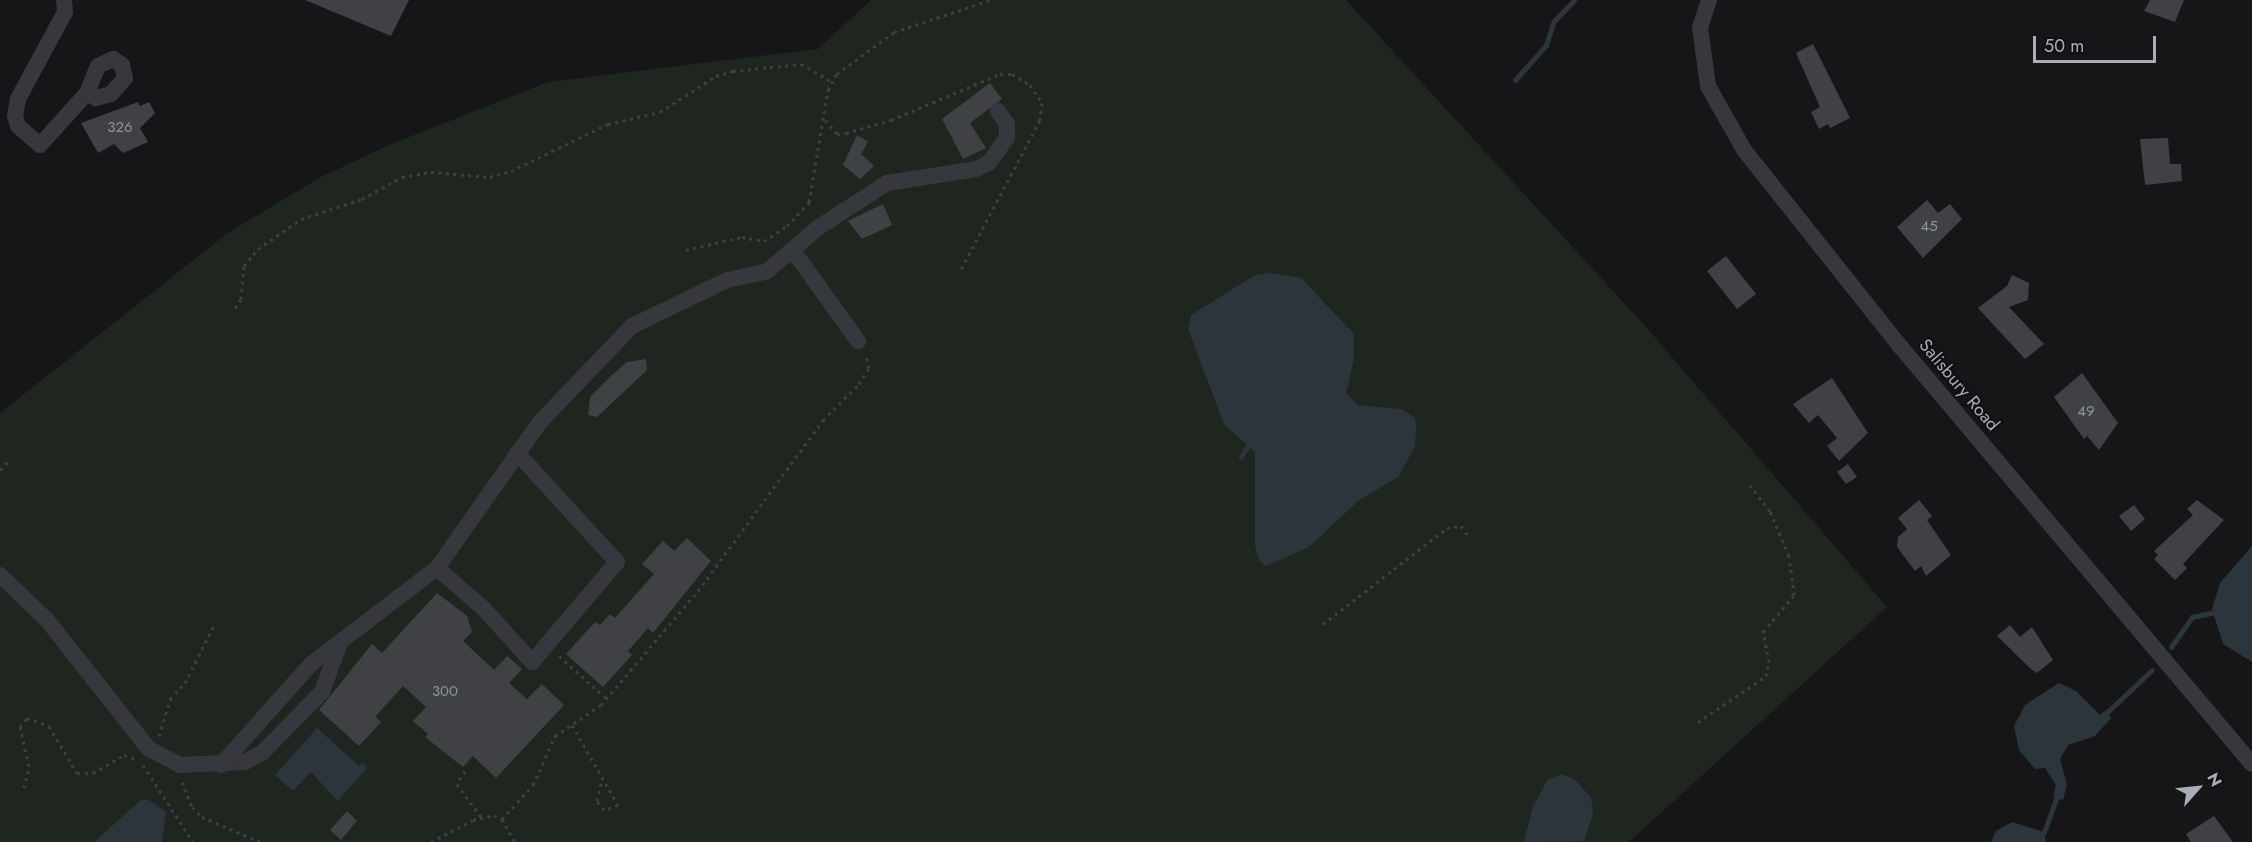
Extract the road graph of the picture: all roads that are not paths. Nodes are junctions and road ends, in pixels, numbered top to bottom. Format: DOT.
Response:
graph roads {
  1 [pos="64,0"];
  2 [pos="1709,0"];
  3 [pos="87,93"];
  4 [pos="998,111"];
  5 [pos="794,252"];
  6 [pos="858,341"];
  7 [pos="517,453"];
  8 [pos="437,568"];
  9 [pos="0,575"];
  10 [pos="339,645"];
  11 [pos="2252,764"];
  12 [pos="221,765"];
  1 -- 3 [label="street"];
  2 -- 11 [label="street, Salisbury Road"];
  4 -- 5 [label="street"];
  5 -- 6 [label="street"];
  5 -- 7 [label="street"];
  7 -- 8 [label="street"];
  7 -- 8 [label="street"];
  8 -- 10 [label="street"];
  9 -- 12 [label="street"];
  10 -- 12 [label="street"];
  10 -- 12 [label="street"];
}
